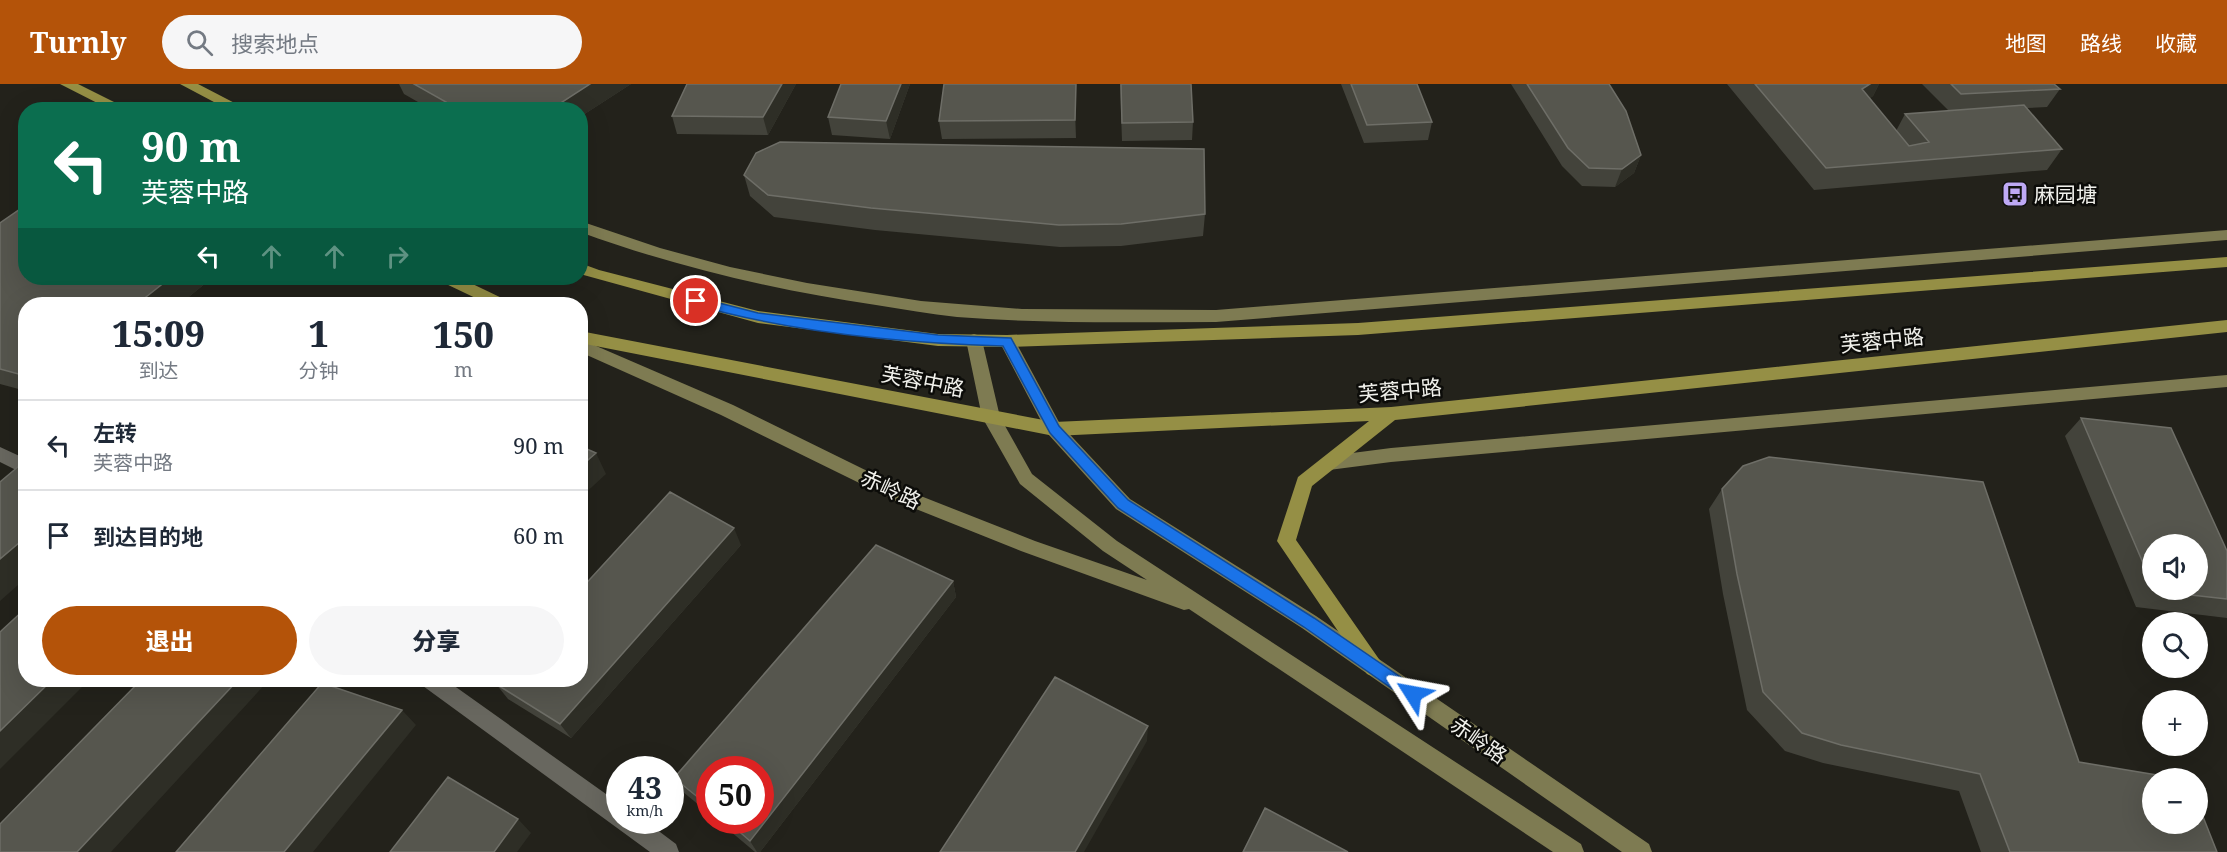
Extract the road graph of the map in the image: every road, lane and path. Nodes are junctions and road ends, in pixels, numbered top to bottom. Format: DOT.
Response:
graph roads {
  1 [pos="68,84"];
  2 [pos="187,84"];
  3 [pos="106,102"];
  4 [pos="224,102"];
  5 [pos="588,229"];
  6 [pos="2227,236"];
  7 [pos="2227,262"];
  8 [pos="588,271"];
  9 [pos="462,285"];
  10 [pos="486,297"];
  11 [pos="2227,326"];
  12 [pos="588,340"];
  13 [pos="974,340"];
  14 [pos="1007,341"];
  15 [pos="588,349"];
  16 [pos="2227,381"];
  17 [pos="1391,414"];
  18 [pos="991,417"];
  19 [pos="1054,429"];
  20 [pos="0,454"];
  21 [pos="1329,463"];
  22 [pos="18,464"];
  23 [pos="1211,612"];
  24 [pos="1374,668"];
  25 [pos="440,687"];
  26 [pos="606,807"];
  27 [pos="644,834"];
  28 [pos="668,852"];
  29 [pos="1573,852"];
  30 [pos="1641,852"];
  1 -- 3 [label="main road"];
  2 -- 4 [label="main road"];
  5 -- 6 [label="street"];
  7 -- 14 [label="main road, 芙蓉中路"];
  8 -- 13 [label="main road, 芙蓉中路"];
  9 -- 10 [label="main road"];
  11 -- 17 [label="main road, 芙蓉中路"];
  12 -- 18 [label="main road, 芙蓉中路"];
  13 -- 14 [label="main road, 芙蓉中路"];
  13 -- 18 [label="street, 赤岭路"];
  14 -- 19 [label="street, 赤岭路"];
  15 -- 23 [label="street, 赤岭路"];
  16 -- 21 [label="street"];
  17 -- 19 [label="main road, 芙蓉中路"];
  17 -- 21 [label="main road"];
  18 -- 19 [label="main road, 芙蓉中路"];
  18 -- 23 [label="street, 赤岭路"];
  19 -- 24 [label="street, 赤岭路"];
  20 -- 22 [label="street"];
  21 -- 24 [label="main road"];
  23 -- 29 [label="street, 赤岭路"];
  24 -- 30 [label="street, 赤岭路"];
  25 -- 26 [label="street"];
  27 -- 28 [label="street"];
}
